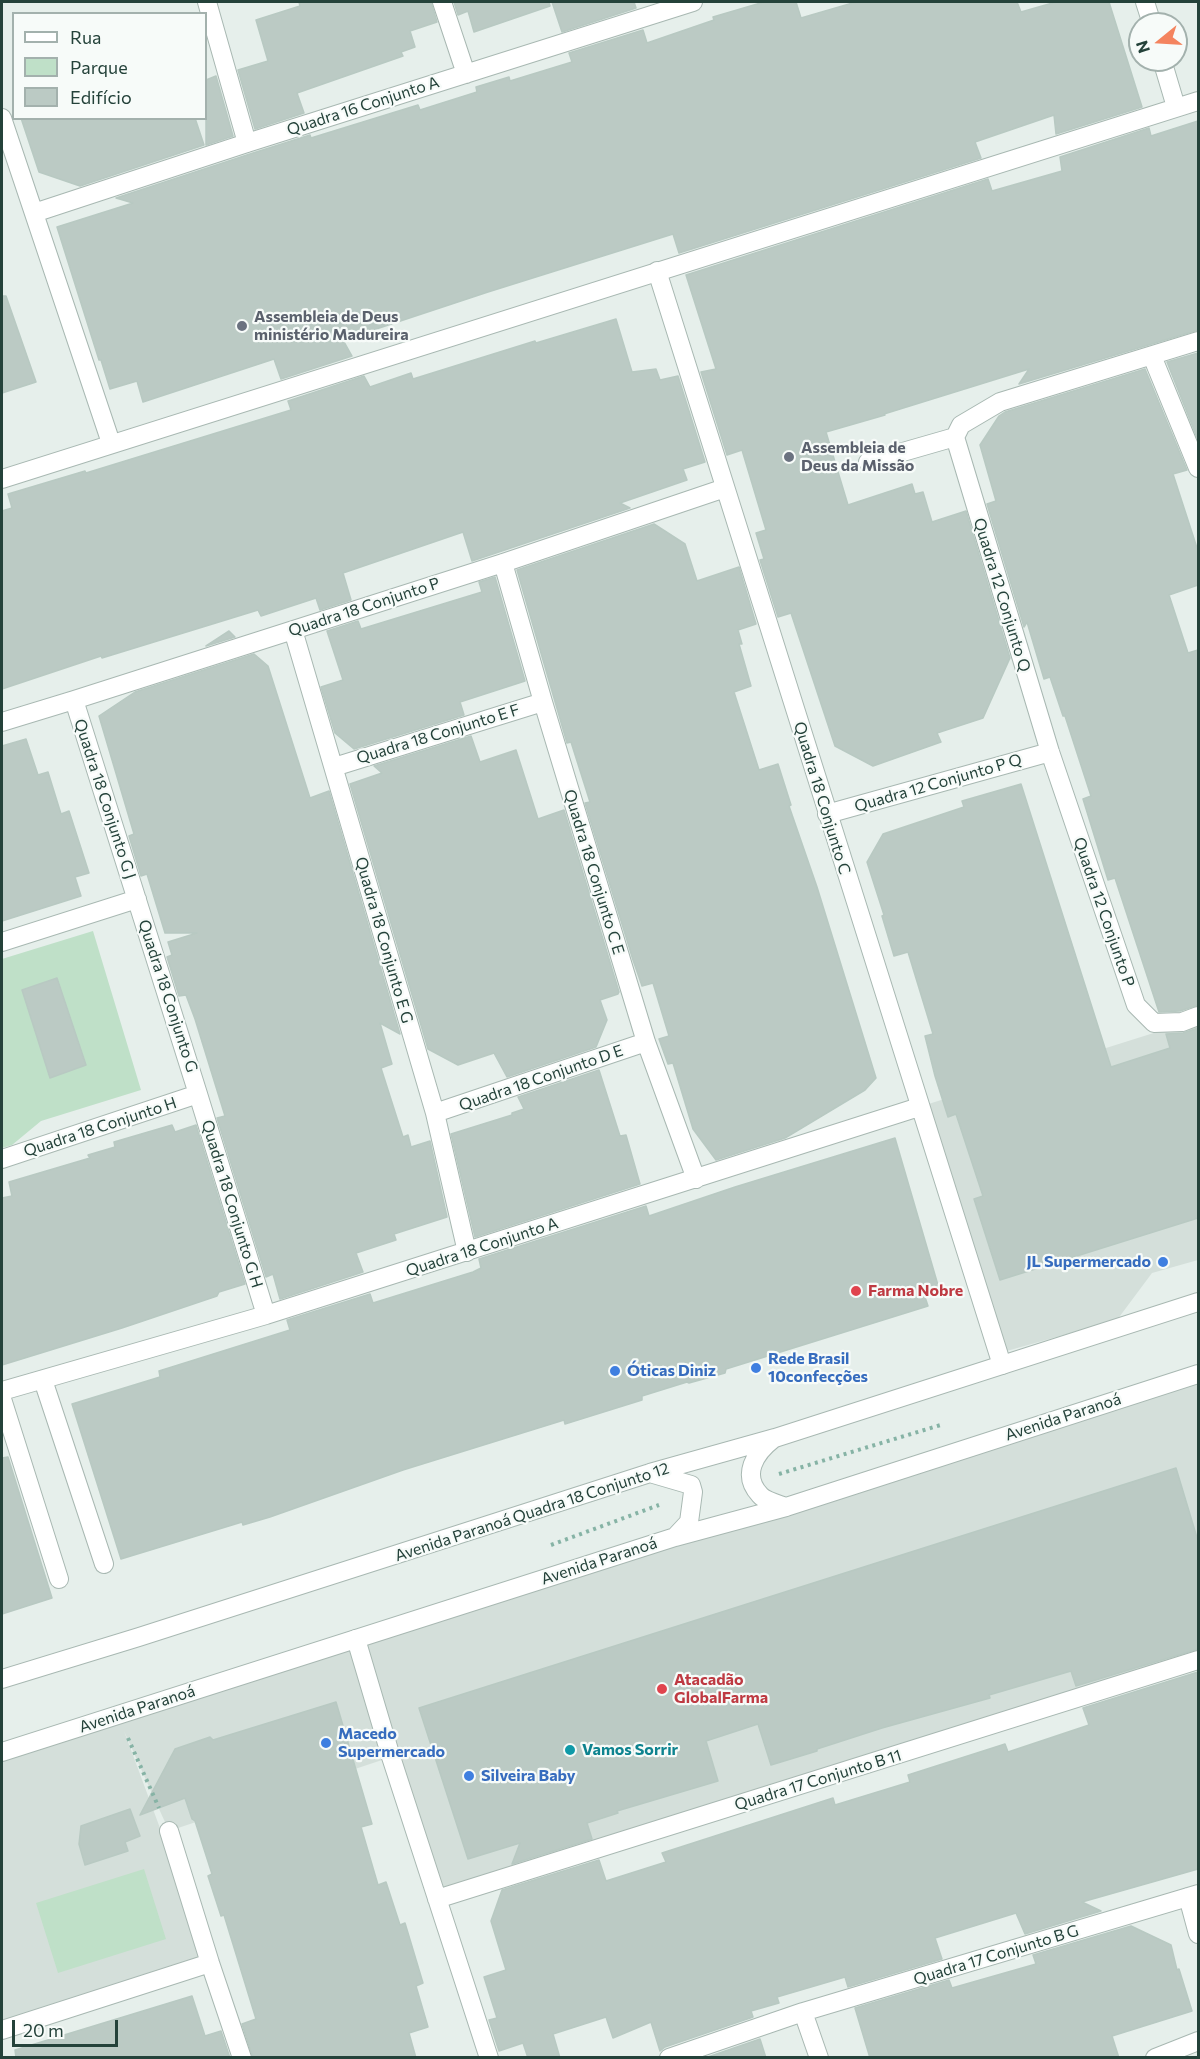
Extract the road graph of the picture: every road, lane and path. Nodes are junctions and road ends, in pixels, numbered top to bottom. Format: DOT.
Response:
graph roads {
  1 [pos="207,2"];
  2 [pos="442,2"];
  3 [pos="693,2"];
  4 [pos="673,5"];
  5 [pos="1166,72"];
  6 [pos="466,74"];
  7 [pos="1198,100"];
  8 [pos="1176,107"];
  9 [pos="2,118"];
  10 [pos="247,143"];
  11 [pos="34,213"];
  12 [pos="657,272"];
  13 [pos="1198,341"];
  14 [pos="1152,356"];
  15 [pos="955,437"];
  16 [pos="111,443"];
  17 [pos="868,462"];
  18 [pos="1198,468"];
  19 [pos="2,478"];
  20 [pos="725,488"];
  21 [pos="503,563"];
  22 [pos="292,630"];
  23 [pos="74,700"];
  24 [pos="543,702"];
  25 [pos="2,722"];
  26 [pos="1050,752"];
  27 [pos="334,766"];
  28 [pos="827,814"];
  29 [pos="137,898"];
  30 [pos="2,942"];
  31 [pos="1198,1016"];
  32 [pos="646,1042"];
  33 [pos="198,1094"];
  34 [pos="919,1107"];
  35 [pos="435,1113"];
  36 [pos="2,1160"];
  37 [pos="696,1179"];
  38 [pos="468,1252"];
  39 [pos="1198,1302"];
  40 [pos="266,1315"];
  41 [pos="1002,1365"];
  42 [pos="1198,1374"];
  43 [pos="43,1380"];
  44 [pos="2,1391"];
  45 [pos="2,1399"];
  46 [pos="775,1438"];
  47 [pos="650,1473"];
  48 [pos="786,1507"];
  49 [pos="675,1537"];
  50 [pos="104,1564"];
  51 [pos="59,1579"];
  52 [pos="356,1639"];
  53 [pos="1198,1660"];
  54 [pos="2,1679"];
  55 [pos="118,1715"];
  56 [pos="2,1752"];
  57 [pos="169,1831"];
  58 [pos="1193,1896"];
  59 [pos="437,1899"];
  60 [pos="1198,1935"];
  61 [pos="210,1963"];
  62 [pos="803,2012"];
  63 [pos="2,2030"];
  64 [pos="1198,2042"];
  65 [pos="242,2058"];
  66 [pos="489,2058"];
  67 [pos="669,2058"];
  68 [pos="819,2058"];
  69 [pos="1155,2058"];
  1 -- 10 [label="street"];
  2 -- 6 [label="street"];
  3 -- 4 [label="street, Quadra 16 Conjunto A"];
  4 -- 6 [label="street, Quadra 16 Conjunto A"];
  5 -- 8 [label="street"];
  6 -- 10 [label="street, Quadra 16 Conjunto A"];
  7 -- 8 [label="street"];
  8 -- 12 [label="street"];
  9 -- 11 [label="street"];
  10 -- 11 [label="street, Quadra 16 Conjunto A"];
  11 -- 16 [label="street"];
  12 -- 16 [label="street"];
  12 -- 20 [label="street, Quadra 18 Conjunto C"];
  13 -- 14 [label="street"];
  14 -- 15 [label="street"];
  14 -- 18 [label="street"];
  15 -- 17 [label="street"];
  15 -- 26 [label="street, Quadra 12 Conjunto Q"];
  16 -- 19 [label="street"];
  20 -- 21 [label="street, Quadra 18 Conjunto P"];
  20 -- 28 [label="street, Quadra 18 Conjunto C"];
  21 -- 22 [label="street, Quadra 18 Conjunto P"];
  21 -- 24 [label="street, Quadra 18 Conjunto C E"];
  22 -- 23 [label="street, Quadra 18 Conjunto P"];
  22 -- 27 [label="street, Quadra 18 Conjunto E G"];
  23 -- 25 [label="street, Quadra 18 Conjunto P"];
  23 -- 29 [label="street, Quadra 18 Conjunto G J"];
  24 -- 27 [label="street, Quadra 18 Conjunto E F"];
  24 -- 32 [label="street, Quadra 18 Conjunto C E"];
  26 -- 28 [label="street, Quadra 12 Conjunto P Q"];
  26 -- 31 [label="street, Quadra 12 Conjunto P"];
  27 -- 35 [label="street, Quadra 18 Conjunto E G"];
  28 -- 34 [label="street, Quadra 18 Conjunto C"];
  29 -- 30 [label="street"];
  29 -- 33 [label="street, Quadra 18 Conjunto G"];
  32 -- 35 [label="street, Quadra 18 Conjunto D E"];
  32 -- 37 [label="street, Quadra 18 Conjunto C E"];
  33 -- 36 [label="street, Quadra 18 Conjunto H"];
  33 -- 40 [label="street, Quadra 18 Conjunto G H"];
  34 -- 37 [label="street, Quadra 18 Conjunto A"];
  34 -- 41 [label="street, Quadra 18 Conjunto C"];
  35 -- 38 [label="street, Quadra 18 Conjunto E G"];
  37 -- 38 [label="street, Quadra 18 Conjunto A"];
  38 -- 40 [label="street, Quadra 18 Conjunto A"];
  39 -- 41 [label="street, Avenida Paranoá Quadra 18 Conjunto 12"];
  40 -- 43 [label="street, Quadra 18 Conjunto A"];
  41 -- 46 [label="street, Avenida Paranoá Quadra 18 Conjunto 12"];
  42 -- 48 [label="street, Avenida Paranoá"];
  43 -- 44 [label="street, Quadra 18 Conjunto A"];
  43 -- 50 [label="street"];
  45 -- 51 [label="street"];
  46 -- 47 [label="street, Avenida Paranoá Quadra 18 Conjunto 12"];
  46 -- 48 [label="street"];
  47 -- 49 [label="street"];
  47 -- 54 [label="street, Avenida Paranoá Quadra 18 Conjunto 12"];
  48 -- 49 [label="street, Avenida Paranoá"];
  49 -- 52 [label="street, Avenida Paranoá"];
  52 -- 55 [label="street, Avenida Paranoá"];
  52 -- 59 [label="street"];
  53 -- 59 [label="street, Quadra 17 Conjunto B 11"];
  55 -- 56 [label="street, Avenida Paranoá"];
  55 -- 57 [label="path"];
  57 -- 61 [label="street"];
  58 -- 60 [label="street"];
  58 -- 62 [label="street, Quadra 17 Conjunto B G"];
  59 -- 66 [label="street"];
  61 -- 63 [label="street"];
  61 -- 65 [label="street"];
  62 -- 67 [label="street, Quadra 17 Conjunto B G"];
  62 -- 68 [label="street"];
  64 -- 69 [label="street"];
}
